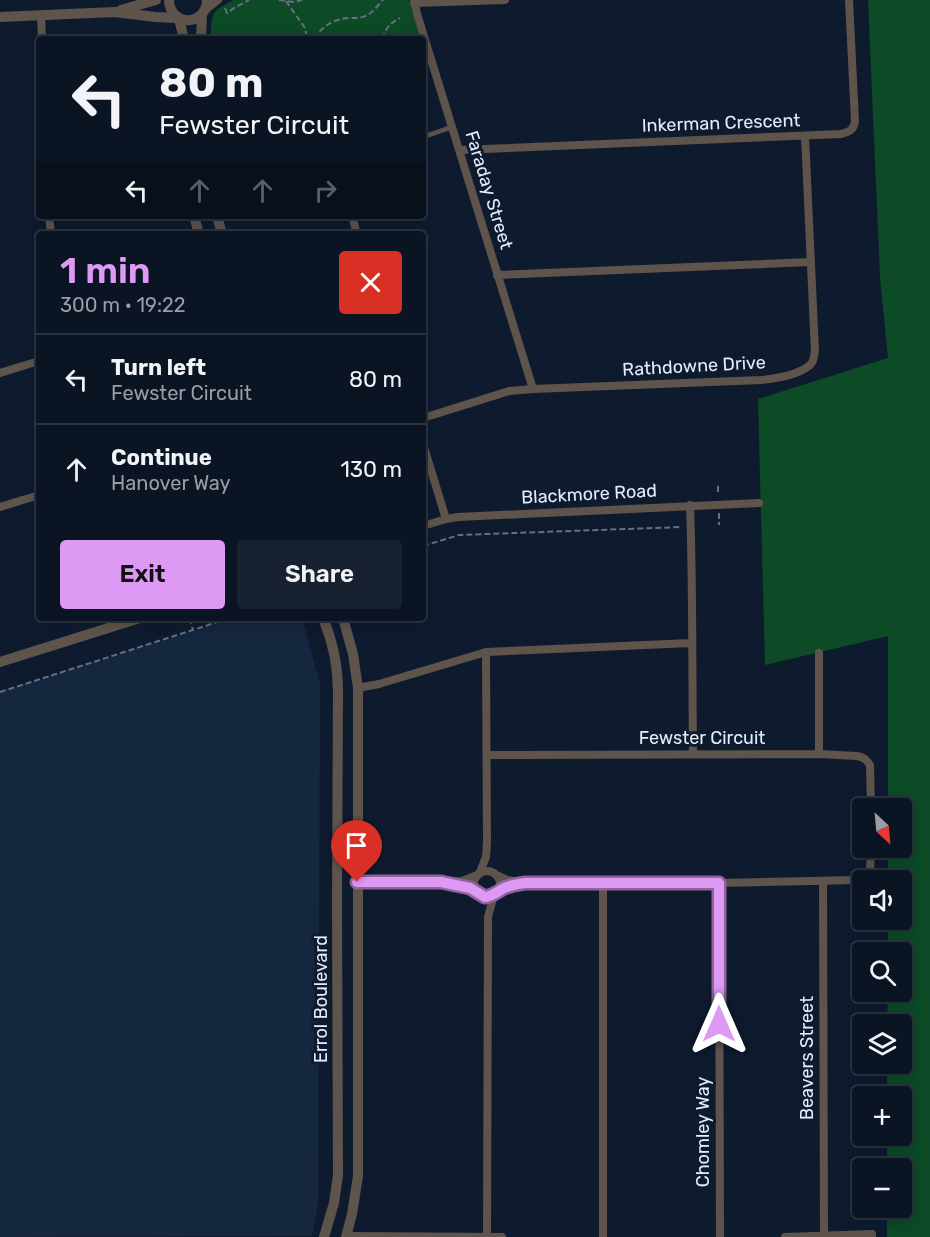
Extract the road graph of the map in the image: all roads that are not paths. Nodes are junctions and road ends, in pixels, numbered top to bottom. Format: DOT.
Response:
graph roads {
  1 [pos="156,0"];
  2 [pos="169,0"];
  3 [pos="505,0"];
  4 [pos="849,0"];
  5 [pos="414,2"];
  6 [pos="221,3"];
  7 [pos="205,8"];
  8 [pos="115,12"];
  9 [pos="40,15"];
  10 [pos="0,17"];
  11 [pos="178,18"];
  12 [pos="42,36"];
  13 [pos="183,36"];
  14 [pos="201,36"];
  15 [pos="422,36"];
  16 [pos="428,64"];
  17 [pos="452,127"];
  18 [pos="426,136"];
  19 [pos="805,136"];
  20 [pos="460,150"];
  21 [pos="810,262"];
  22 [pos="497,275"];
  23 [pos="36,362"];
  24 [pos="0,373"];
  25 [pos="533,389"];
  26 [pos="426,417"];
  27 [pos="426,454"];
  28 [pos="36,496"];
  29 [pos="759,503"];
  30 [pos="690,505"];
  31 [pos="0,507"];
  32 [pos="446,519"];
  33 [pos="426,525"];
  34 [pos="130,621"];
  35 [pos="324,621"];
  36 [pos="344,621"];
  37 [pos="692,644"];
  38 [pos="486,652"];
  39 [pos="819,653"];
  40 [pos="0,662"];
  41 [pos="358,688"];
  42 [pos="693,754"];
  43 [pos="819,754"];
  44 [pos="487,755"];
  45 [pos="871,798"];
  46 [pos="487,842"];
  47 [pos="871,858"];
  48 [pos="478,874"];
  49 [pos="497,875"];
  50 [pos="823,881"];
  51 [pos="357,882"];
  52 [pos="441,882"];
  53 [pos="525,883"];
  54 [pos="603,883"];
  55 [pos="719,883"];
  56 [pos="479,894"];
  57 [pos="496,894"];
  58 [pos="488,917"];
  59 [pos="824,1236"];
  60 [pos="872,1236"];
  61 [pos="324,1237"];
  62 [pos="346,1237"];
  63 [pos="487,1237"];
  64 [pos="502,1237"];
  65 [pos="603,1237"];
  66 [pos="720,1237"];
  67 [pos="785,1237"];
  1 -- 8 [label="street"];
  2 -- 11 [label="street"];
  3 -- 5 [label="street"];
  4 -- 19 [label="street, Inkerman Crescent"];
  5 -- 15 [label="street, Faraday Street"];
  6 -- 7 [label="street"];
  7 -- 11 [label="street"];
  7 -- 14 [label="street"];
  8 -- 9 [label="street"];
  8 -- 11 [label="street"];
  9 -- 10 [label="street"];
  9 -- 12 [label="street"];
  11 -- 13 [label="street"];
  16 -- 17 [label="street, Faraday Street"];
  17 -- 18 [label="lane"];
  17 -- 20 [label="street, Faraday Street"];
  19 -- 20 [label="street, Inkerman Crescent"];
  19 -- 21 [label="street, Rathdowne Drive"];
  20 -- 22 [label="street, Faraday Street"];
  21 -- 22 [label="street"];
  21 -- 25 [label="street, Rathdowne Drive"];
  22 -- 25 [label="street, Faraday Street"];
  23 -- 24 [label="street"];
  25 -- 26 [label="street, Rathdowne Drive"];
  27 -- 32 [label="street"];
  28 -- 31 [label="street"];
  29 -- 30 [label="street, Blackmore Road"];
  30 -- 32 [label="street, Blackmore Road"];
  30 -- 37 [label="street"];
  32 -- 33 [label="street, Blackmore Road"];
  34 -- 40 [label="street"];
  35 -- 61 [label="street, Errol Boulevard"];
  36 -- 41 [label="street, Errol Boulevard"];
  37 -- 38 [label="street"];
  37 -- 42 [label="street"];
  38 -- 41 [label="street"];
  38 -- 44 [label="street"];
  39 -- 43 [label="street"];
  41 -- 51 [label="street, Errol Boulevard"];
  42 -- 43 [label="street, Fewster Circuit"];
  42 -- 44 [label="street, Fewster Circuit"];
  43 -- 45 [label="street, Fewster Circuit"];
  44 -- 46 [label="street"];
  46 -- 48 [label="street"];
  46 -- 49 [label="street"];
  47 -- 50 [label="street"];
  48 -- 49 [label="street"];
  48 -- 52 [label="street"];
  48 -- 56 [label="street"];
  49 -- 53 [label="street"];
  49 -- 57 [label="street"];
  50 -- 55 [label="street"];
  50 -- 59 [label="street, Beavers Street"];
  51 -- 52 [label="street"];
  51 -- 62 [label="street, Errol Boulevard"];
  52 -- 56 [label="street"];
  53 -- 54 [label="street"];
  53 -- 57 [label="street"];
  54 -- 55 [label="street"];
  54 -- 65 [label="street"];
  55 -- 66 [label="street, Chomley Way"];
  56 -- 57 [label="street"];
  56 -- 58 [label="street"];
  57 -- 58 [label="street"];
  58 -- 63 [label="street"];
  59 -- 60 [label="street"];
  59 -- 67 [label="street"];
  62 -- 63 [label="street"];
  63 -- 64 [label="street"];
}
